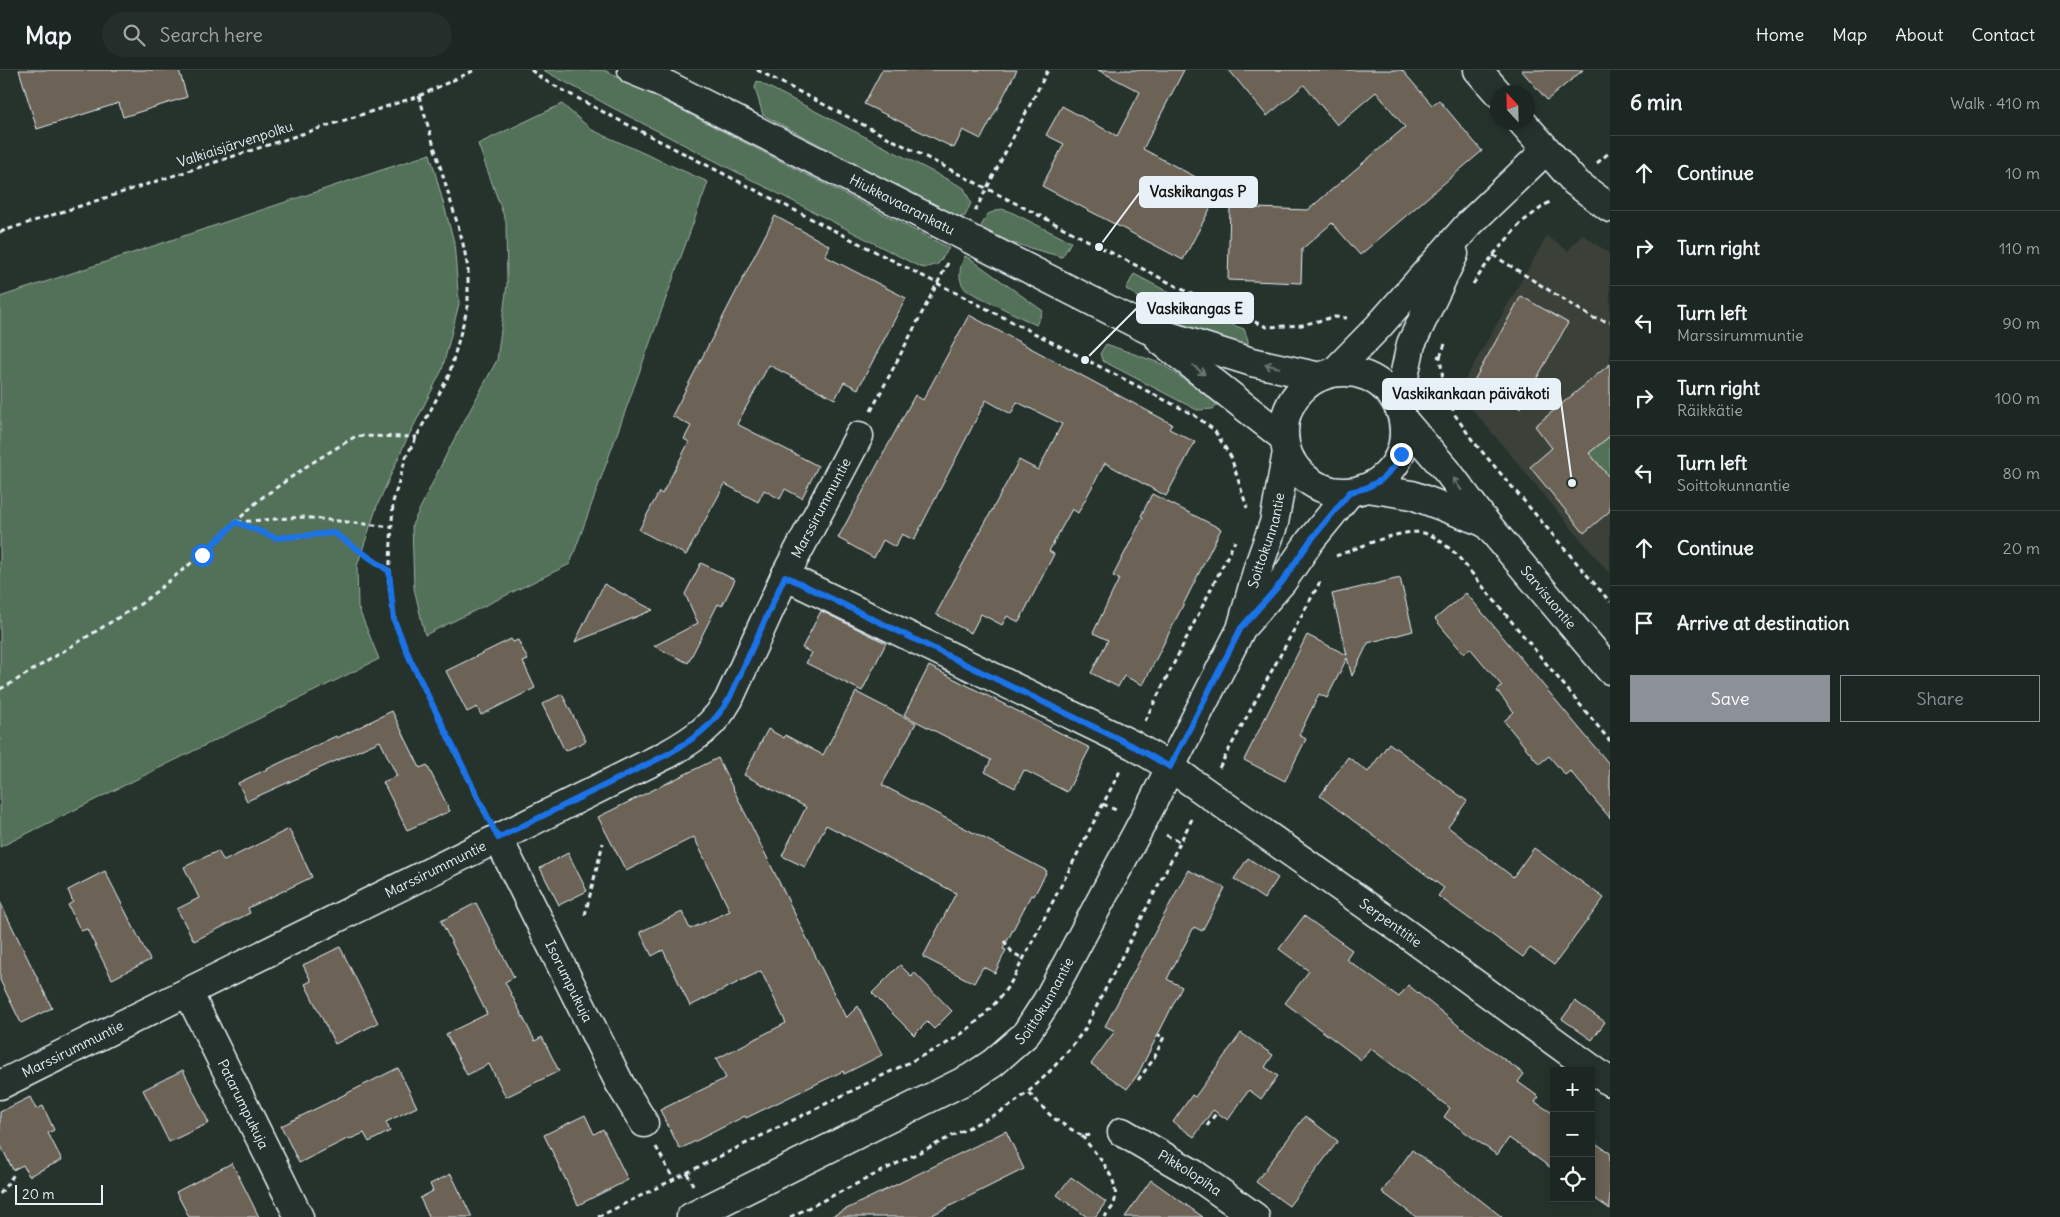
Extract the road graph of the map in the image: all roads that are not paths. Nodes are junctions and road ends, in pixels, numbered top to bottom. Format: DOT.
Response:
graph roads {
  1 [pos="632,70"];
  2 [pos="1478,70"];
  3 [pos="653,76"];
  4 [pos="1490,85"];
  5 [pos="1528,130"];
  6 [pos="1545,151"];
  7 [pos="1610,208"];
  8 [pos="1469,224"];
  9 [pos="1146,330"];
  10 [pos="1327,375"];
  11 [pos="1401,413"];
  12 [pos="859,436"];
  13 [pos="1285,444"];
  14 [pos="1358,490"];
  15 [pos="1486,523"];
  16 [pos="785,576"];
  17 [pos="1241,628"];
  18 [pos="1610,670"];
  19 [pos="1170,767"];
  20 [pos="498,838"];
  21 [pos="188,992"];
  22 [pos="1610,1082"];
  23 [pos="0,1084"];
  24 [pos="644,1123"];
  25 [pos="1122,1132"];
  26 [pos="299,1217"];
  27 [pos="691,1217"];
  28 [pos="1255,1217"];
  1 -- 3 [label="street, Hiukkavaarankatu"];
  2 -- 4 [label="street"];
  3 -- 9 [label="street, Hiukkavaarankatu"];
  5 -- 6 [label="street"];
  6 -- 7 [label="street"];
  6 -- 8 [label="street"];
  8 -- 10 [label="street"];
  8 -- 11 [label="street"];
  10 -- 9 [label="street, Hiukkavaarankatu, one-way"];
  9 -- 13 [label="street, Hiukkavaarankatu, one-way"];
  10 -- 11 [label="street"];
  10 -- 13 [label="street"];
  11 -- 14 [label="street"];
  15 -- 11 [label="street, Sarvisuontie, one-way"];
  12 -- 16 [label="street, Marssirummuntie"];
  13 -- 14 [label="street"];
  13 -- 17 [label="street, Soittokunnantie"];
  14 -- 15 [label="street, Sarvisuontie"];
  14 -- 17 [label="street, Soittokunnantie"];
  15 -- 18 [label="street, Sarvisuontie"];
  16 -- 19 [label="street, Serpenttitie"];
  16 -- 20 [label="street, Marssirummuntie"];
  17 -- 19 [label="street, Soittokunnantie"];
  19 -- 22 [label="street, Serpenttitie"];
  19 -- 27 [label="street, Soittokunnantie"];
  20 -- 21 [label="street, Marssirummuntie"];
  20 -- 24 [label="street, Isorumpukuja"];
  21 -- 23 [label="street, Marssirummuntie"];
  21 -- 26 [label="street, Patarumpukuja"];
  25 -- 28 [label="street, Pikkolopiha"];
}
